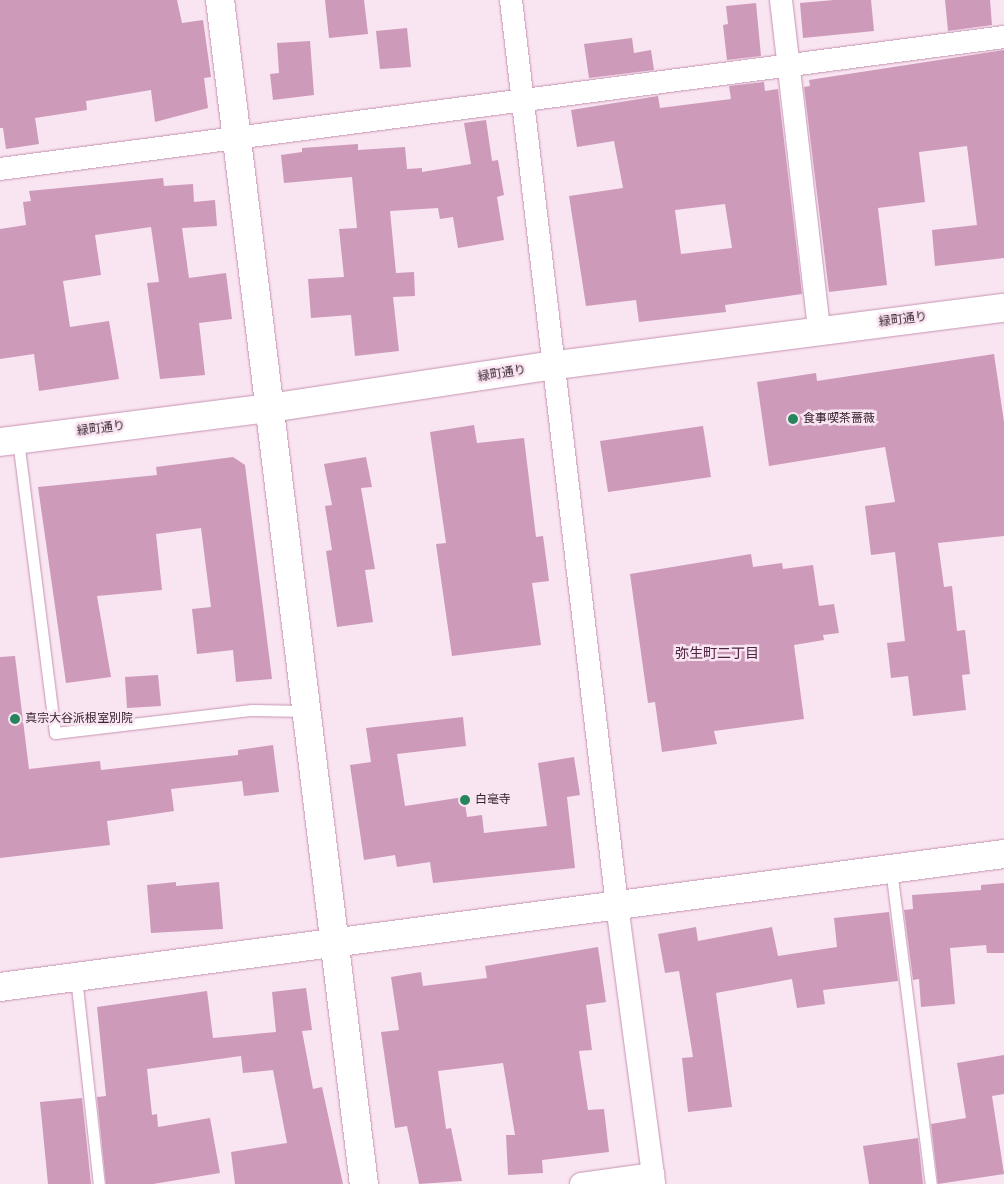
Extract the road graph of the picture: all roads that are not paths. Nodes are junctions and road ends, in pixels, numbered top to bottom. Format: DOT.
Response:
graph roads {
  1 [pos="220,0"];
  2 [pos="511,0"];
  3 [pos="781,0"];
  4 [pos="1004,37"];
  5 [pos="788,66"];
  6 [pos="522,97"];
  7 [pos="237,137"];
  8 [pos="0,169"];
  9 [pos="1004,308"];
  10 [pos="819,330"];
  11 [pos="556,365"];
  12 [pos="270,408"];
  13 [pos="9,441"];
  14 [pos="308,711"];
  15 [pos="1004,854"];
  16 [pos="891,869"];
  17 [pos="617,905"];
  18 [pos="337,942"];
  19 [pos="76,977"];
  20 [pos="0,987"];
  21 [pos="654,1179"];
  22 [pos="99,1184"];
  23 [pos="364,1184"];
  24 [pos="580,1184"];
  25 [pos="931,1184"];
  1 -- 7 [label="street"];
  2 -- 6 [label="street"];
  3 -- 5 [label="street"];
  4 -- 5 [label="street"];
  5 -- 6 [label="street"];
  5 -- 10 [label="street"];
  6 -- 7 [label="street"];
  6 -- 11 [label="street"];
  7 -- 8 [label="street"];
  7 -- 12 [label="street"];
  9 -- 10 [label="street, 緑町通り"];
  10 -- 11 [label="street, 緑町通り"];
  11 -- 12 [label="street, 緑町通り"];
  11 -- 17 [label="street"];
  12 -- 13 [label="street, 緑町通り"];
  12 -- 14 [label="street"];
  13 -- 14 [label="lane"];
  14 -- 18 [label="street"];
  15 -- 16 [label="street"];
  16 -- 17 [label="street"];
  16 -- 25 [label="lane"];
  17 -- 18 [label="street"];
  17 -- 21 [label="street"];
  18 -- 19 [label="street"];
  18 -- 23 [label="street"];
  19 -- 20 [label="street"];
  19 -- 22 [label="lane"];
  21 -- 24 [label="street"];
}
